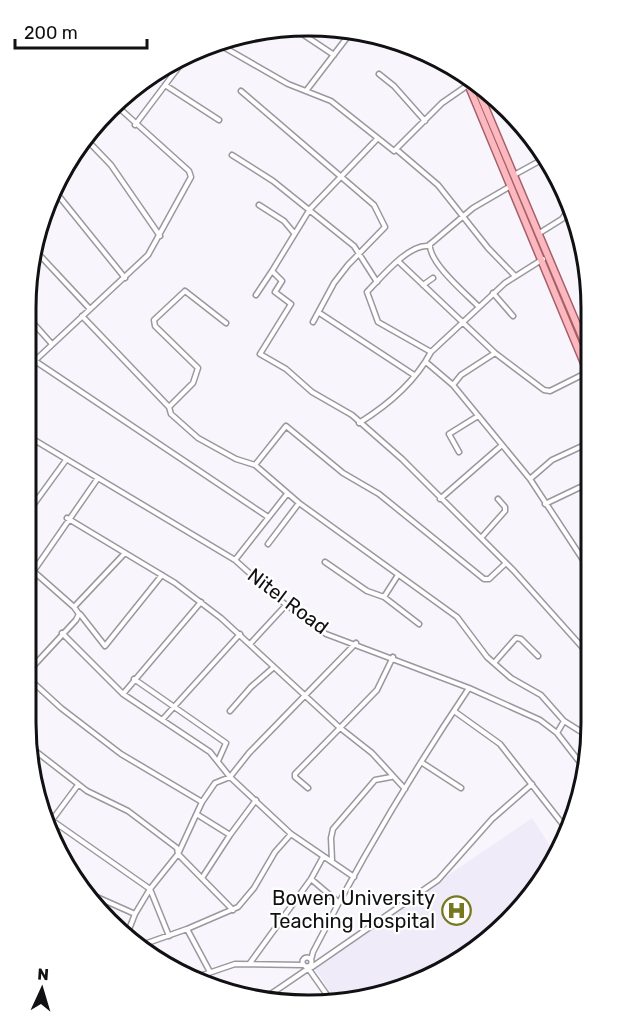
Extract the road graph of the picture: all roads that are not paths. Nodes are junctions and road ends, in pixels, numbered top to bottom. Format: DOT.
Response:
graph roads {
  1 [pos="306,36"];
  2 [pos="346,38"];
  3 [pos="226,49"];
  4 [pos="334,55"];
  5 [pos="176,71"];
  6 [pos="379,74"];
  7 [pos="165,86"];
  8 [pos="467,87"];
  9 [pos="241,91"];
  10 [pos="306,91"];
  11 [pos="475,93"];
  12 [pos="477,94"];
  13 [pos="122,111"];
  14 [pos="219,120"];
  15 [pos="424,121"];
  16 [pos="135,125"];
  17 [pos="377,139"];
  18 [pos="91,144"];
  19 [pos="397,150"];
  20 [pos="232,155"];
  21 [pos="538,162"];
  22 [pos="514,175"];
  23 [pos="341,176"];
  24 [pos="509,187"];
  25 [pos="60,197"];
  26 [pos="259,205"];
  27 [pos="310,209"];
  28 [pos="565,215"];
  29 [pos="462,217"];
  30 [pos="294,233"];
  31 [pos="538,234"];
  32 [pos="160,236"];
  33 [pos="431,244"];
  34 [pos="359,253"];
  35 [pos="41,256"];
  36 [pos="548,257"];
  37 [pos="541,260"];
  38 [pos="398,261"];
  39 [pos="272,271"];
  40 [pos="515,276"];
  41 [pos="124,278"];
  42 [pos="433,278"];
  43 [pos="377,282"];
  44 [pos="423,285"];
  45 [pos="493,293"];
  46 [pos="256,295"];
  47 [pos="478,306"];
  48 [pos="90,309"];
  49 [pos="321,314"];
  50 [pos="82,316"];
  51 [pos="513,316"];
  52 [pos="464,321"];
  53 [pos="313,322"];
  54 [pos="226,323"];
  55 [pos="36,326"];
  56 [pos="581,335"];
  57 [pos="51,343"];
  58 [pos="431,351"];
  59 [pos="495,353"];
  60 [pos="581,355"];
  61 [pos="36,360"];
  62 [pos="36,362"];
  63 [pos="426,362"];
  64 [pos="414,375"];
  65 [pos="581,375"];
  66 [pos="453,385"];
  67 [pos="169,407"];
  68 [pos="478,416"];
  69 [pos="359,423"];
  70 [pos="36,441"];
  71 [pos="502,445"];
  72 [pos="581,447"];
  73 [pos="459,452"];
  74 [pos="66,460"];
  75 [pos="255,465"];
  76 [pos="98,478"];
  77 [pos="530,479"];
  78 [pos="581,487"];
  79 [pos="287,494"];
  80 [pos="440,499"];
  81 [pos="498,499"];
  82 [pos="36,501"];
  83 [pos="299,503"];
  84 [pos="546,504"];
  85 [pos="268,517"];
  86 [pos="67,518"];
  87 [pos="481,538"];
  88 [pos="268,544"];
  89 [pos="125,553"];
  90 [pos="581,557"];
  91 [pos="235,560"];
  92 [pos="325,562"];
  93 [pos="506,563"];
  94 [pos="36,564"];
  95 [pos="36,574"];
  96 [pos="162,575"];
  97 [pos="398,575"];
  98 [pos="384,597"];
  99 [pos="201,602"];
  100 [pos="286,605"];
  101 [pos="74,607"];
  102 [pos="79,614"];
  103 [pos="419,624"];
  104 [pos="62,633"];
  105 [pos="240,634"];
  106 [pos="356,643"];
  107 [pos="250,644"];
  108 [pos="581,646"];
  109 [pos="538,656"];
  110 [pos="393,657"];
  111 [pos="36,661"];
  112 [pos="494,663"];
  113 [pos="274,668"];
  114 [pos="134,680"];
  115 [pos="36,684"];
  116 [pos="469,688"];
  117 [pos="123,694"];
  118 [pos="306,696"];
  119 [pos="173,706"];
  120 [pos="230,711"];
  121 [pos="454,711"];
  122 [pos="162,720"];
  123 [pos="564,722"];
  124 [pos="339,727"];
  125 [pos="580,732"];
  126 [pos="557,733"];
  127 [pos="38,753"];
  128 [pos="218,761"];
  129 [pos="579,761"];
  130 [pos="421,762"];
  131 [pos="230,777"];
  132 [pos="392,777"];
  133 [pos="79,784"];
  134 [pos="532,784"];
  135 [pos="308,789"];
  136 [pos="405,789"];
  137 [pos="461,789"];
  138 [pos="256,800"];
  139 [pos="202,802"];
  140 [pos="198,815"];
  141 [pos="53,818"];
  142 [pos="55,822"];
  143 [pos="562,823"];
  144 [pos="291,834"];
  145 [pos="230,835"];
  146 [pos="178,855"];
  147 [pos="323,856"];
  148 [pos="332,861"];
  149 [pos="354,877"];
  150 [pos="202,878"];
  151 [pos="311,879"];
  152 [pos="150,889"];
  153 [pos="102,899"];
  154 [pos="338,902"];
  155 [pos="233,910"];
  156 [pos="135,914"];
  157 [pos="130,928"];
  158 [pos="188,929"];
  159 [pos="169,936"];
  160 [pos="148,943"];
  161 [pos="250,963"];
  162 [pos="308,964"];
  163 [pos="210,972"];
  164 [pos="204,974"];
  165 [pos="272,993"];
  166 [pos="327,994"];
  1 -- 4 [label="street"];
  2 -- 4 [label="street"];
  3 -- 10 [label="street"];
  4 -- 10 [label="street"];
  5 -- 7 [label="street"];
  6 -- 15 [label="street"];
  7 -- 14 [label="street"];
  7 -- 16 [label="street"];
  8 -- 15 [label="street"];
  9 -- 23 [label="street"];
  10 -- 17 [label="street"];
  11 -- 24 [label="main road"];
  12 -- 22 [label="main road"];
  13 -- 16 [label="street"];
  15 -- 19 [label="street"];
  16 -- 32 [label="street"];
  17 -- 19 [label="street"];
  17 -- 23 [label="street"];
  18 -- 32 [label="street"];
  19 -- 29 [label="street"];
  20 -- 27 [label="street"];
  21 -- 22 [label="street"];
  22 -- 31 [label="main road"];
  23 -- 27 [label="street"];
  23 -- 34 [label="street"];
  24 -- 29 [label="street"];
  24 -- 37 [label="main road"];
  25 -- 41 [label="street"];
  26 -- 30 [label="street"];
  27 -- 30 [label="street"];
  27 -- 34 [label="street"];
  28 -- 31 [label="street"];
  29 -- 33 [label="street"];
  29 -- 40 [label="street"];
  30 -- 39 [label="street"];
  31 -- 36 [label="main road"];
  32 -- 41 [label="street"];
  33 -- 38 [label="street"];
  33 -- 47 [label="street"];
  34 -- 43 [label="street"];
  34 -- 53 [label="street"];
  35 -- 48 [label="street"];
  36 -- 37 [label="street"];
  36 -- 56 [label="main road"];
  37 -- 40 [label="street"];
  37 -- 60 [label="main road"];
  38 -- 43 [label="street"];
  38 -- 44 [label="street"];
  39 -- 46 [label="street"];
  39 -- 69 [label="street"];
  40 -- 45 [label="street"];
  41 -- 48 [label="street"];
  42 -- 44 [label="street"];
  43 -- 58 [label="street"];
  44 -- 52 [label="street"];
  45 -- 47 [label="street"];
  45 -- 51 [label="street"];
  47 -- 52 [label="street"];
  48 -- 50 [label="street"];
  49 -- 64 [label="street"];
  50 -- 57 [label="street"];
  50 -- 67 [label="street"];
  52 -- 58 [label="street"];
  52 -- 59 [label="street"];
  54 -- 67 [label="street"];
  55 -- 57 [label="street"];
  57 -- 61 [label="street"];
  58 -- 63 [label="street"];
  59 -- 65 [label="street"];
  59 -- 66 [label="street"];
  62 -- 85 [label="street"];
  63 -- 64 [label="street"];
  63 -- 66 [label="street"];
  64 -- 69 [label="street"];
  66 -- 68 [label="street"];
  67 -- 75 [label="street"];
  68 -- 71 [label="street"];
  68 -- 73 [label="street"];
  69 -- 80 [label="street"];
  70 -- 74 [label="street, Nitel Road"];
  71 -- 77 [label="street"];
  71 -- 80 [label="street"];
  72 -- 77 [label="street"];
  74 -- 76 [label="street, Nitel Road"];
  74 -- 82 [label="street"];
  75 -- 79 [label="street"];
  75 -- 93 [label="street"];
  76 -- 86 [label="street"];
  76 -- 91 [label="street, Nitel Road"];
  77 -- 84 [label="street"];
  78 -- 84 [label="street"];
  79 -- 83 [label="street"];
  79 -- 85 [label="street"];
  80 -- 87 [label="street"];
  81 -- 87 [label="street"];
  83 -- 88 [label="street"];
  83 -- 97 [label="street"];
  84 -- 90 [label="street"];
  85 -- 91 [label="street"];
  86 -- 89 [label="street"];
  86 -- 94 [label="street"];
  87 -- 93 [label="street"];
  89 -- 96 [label="street"];
  89 -- 101 [label="street"];
  91 -- 100 [label="street, Nitel Road"];
  92 -- 98 [label="street"];
  93 -- 108 [label="street"];
  95 -- 101 [label="street"];
  96 -- 99 [label="street"];
  96 -- 102 [label="street"];
  97 -- 98 [label="street"];
  97 -- 112 [label="street"];
  98 -- 103 [label="street"];
  99 -- 105 [label="street"];
  99 -- 114 [label="street"];
  100 -- 106 [label="street, Nitel Road"];
  100 -- 107 [label="street"];
  101 -- 102 [label="street"];
  102 -- 104 [label="street"];
  104 -- 111 [label="street"];
  104 -- 117 [label="street"];
  105 -- 107 [label="street"];
  105 -- 119 [label="street"];
  106 -- 110 [label="street, Nitel Road"];
  106 -- 118 [label="street"];
  107 -- 113 [label="street"];
  109 -- 112 [label="street"];
  110 -- 116 [label="street, Nitel Road"];
  110 -- 124 [label="street"];
  112 -- 123 [label="street"];
  113 -- 118 [label="street"];
  113 -- 120 [label="street"];
  114 -- 117 [label="street"];
  114 -- 119 [label="street"];
  115 -- 139 [label="street"];
  116 -- 121 [label="street"];
  116 -- 126 [label="street, Nitel Road"];
  117 -- 122 [label="street"];
  118 -- 124 [label="street"];
  118 -- 131 [label="street"];
  119 -- 122 [label="street"];
  119 -- 128 [label="street"];
  121 -- 130 [label="street"];
  121 -- 134 [label="street"];
  122 -- 128 [label="street"];
  123 -- 125 [label="street"];
  123 -- 126 [label="street"];
  124 -- 132 [label="street"];
  124 -- 135 [label="street"];
  126 -- 129 [label="street, Nitel Road"];
  127 -- 133 [label="street"];
  128 -- 131 [label="street"];
  130 -- 136 [label="street"];
  130 -- 137 [label="street"];
  131 -- 138 [label="street"];
  131 -- 139 [label="street"];
  132 -- 136 [label="street"];
  132 -- 148 [label="street"];
  133 -- 141 [label="street"];
  133 -- 146 [label="street"];
  134 -- 143 [label="street"];
  134 -- 162 [label="street"];
  136 -- 149 [label="street"];
  138 -- 144 [label="street"];
  138 -- 145 [label="street"];
  139 -- 140 [label="street"];
  140 -- 145 [label="street"];
  140 -- 146 [label="street"];
  142 -- 152 [label="street"];
  144 -- 147 [label="street"];
  144 -- 155 [label="street"];
  145 -- 150 [label="street"];
  146 -- 150 [label="street"];
  146 -- 152 [label="street"];
  147 -- 148 [label="street"];
  147 -- 151 [label="street"];
  148 -- 149 [label="street"];
  149 -- 154 [label="street"];
  150 -- 155 [label="street"];
  151 -- 154 [label="street"];
  151 -- 161 [label="street"];
  152 -- 156 [label="street"];
  152 -- 159 [label="street"];
  153 -- 156 [label="street"];
  154 -- 162 [label="street"];
  155 -- 158 [label="street"];
  156 -- 157 [label="street"];
  158 -- 159 [label="street"];
  158 -- 163 [label="street"];
  159 -- 160 [label="street"];
  161 -- 162 [label="street"];
  161 -- 163 [label="street"];
  162 -- 165 [label="street"];
  162 -- 166 [label="street"];
  163 -- 164 [label="street"];
}
